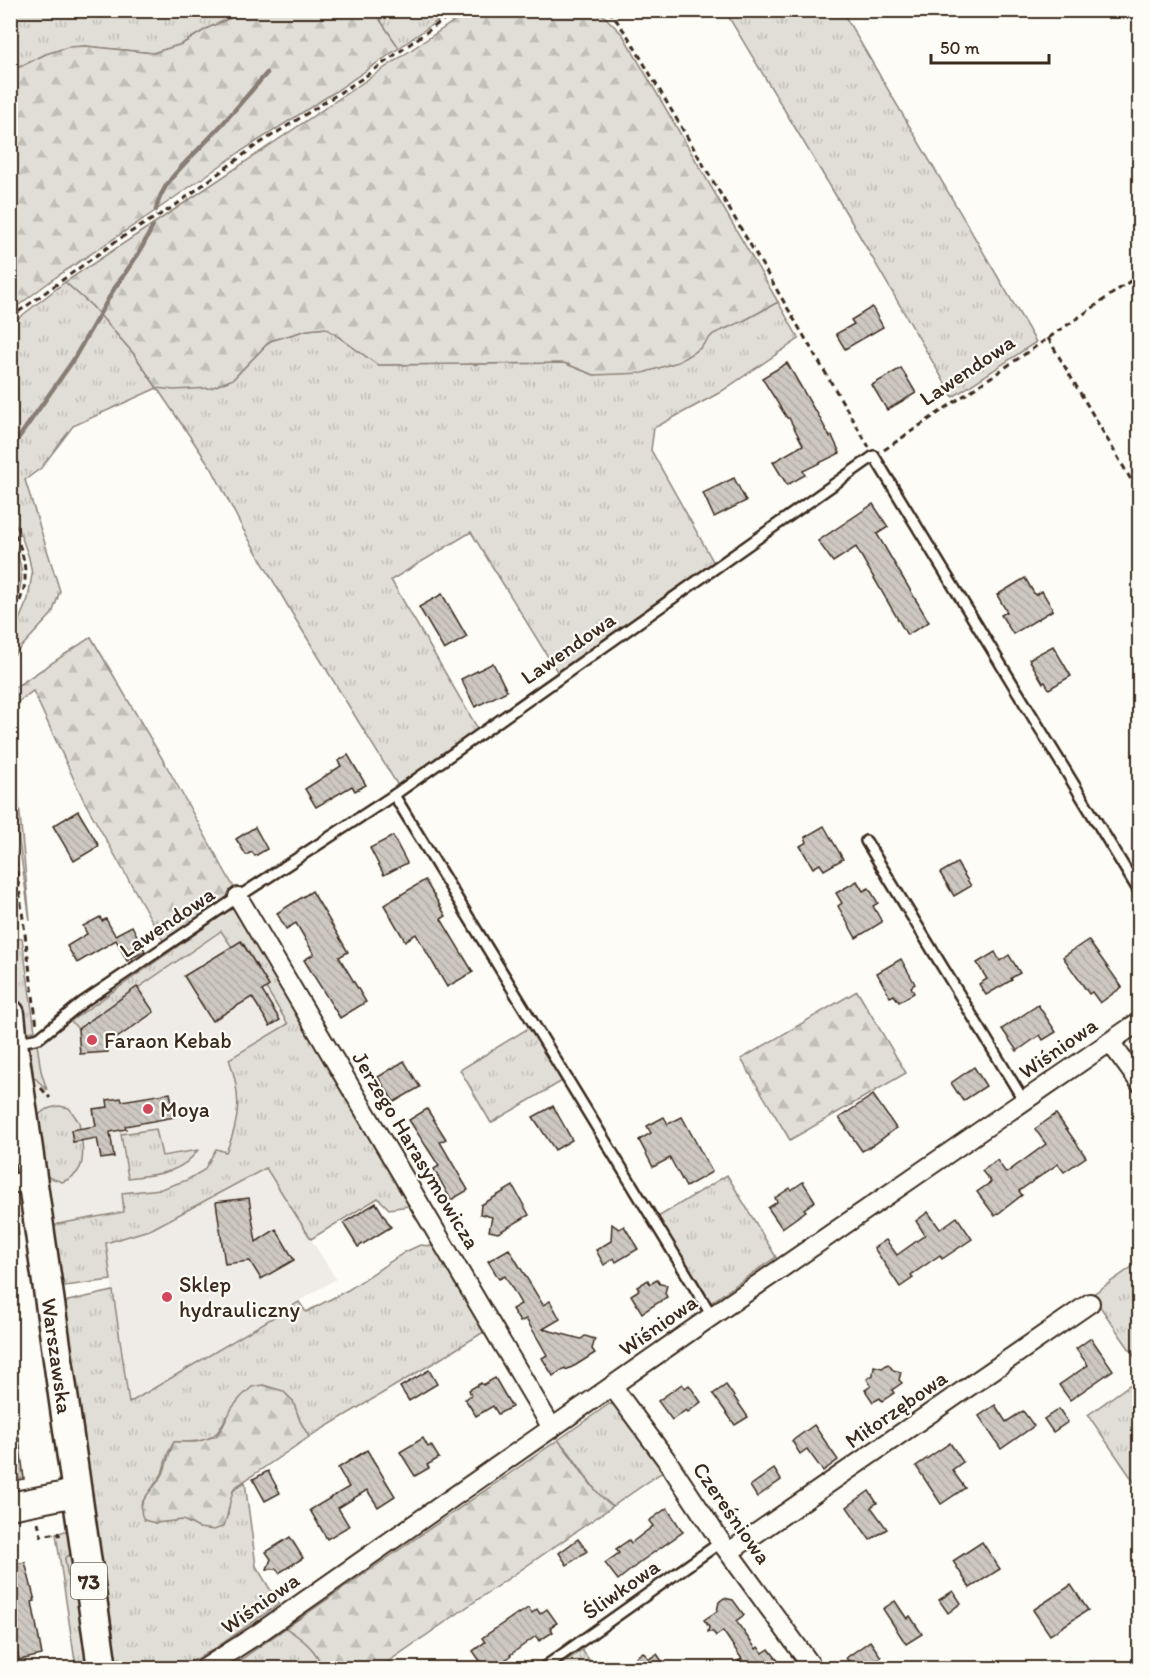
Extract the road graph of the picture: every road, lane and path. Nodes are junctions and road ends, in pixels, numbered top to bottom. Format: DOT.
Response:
graph roads {
  1 [pos="457,10"];
  2 [pos="609,10"];
  3 [pos="1140,274"];
  4 [pos="10,318"];
  5 [pos="1048,338"];
  6 [pos="874,456"];
  7 [pos="1140,495"];
  8 [pos="10,525"];
  9 [pos="10,624"];
  10 [pos="394,795"];
  11 [pos="10,819"];
  12 [pos="866,841"];
  13 [pos="1140,893"];
  14 [pos="238,897"];
  15 [pos="10,1014"];
  16 [pos="1140,1021"];
  17 [pos="18,1040"];
  18 [pos="1110,1042"];
  19 [pos="1140,1083"];
  20 [pos="1024,1101"];
  21 [pos="22,1183"];
  22 [pos="1090,1304"];
  23 [pos="712,1316"];
  24 [pos="612,1386"];
  25 [pos="552,1428"];
  26 [pos="76,1493"];
  27 [pos="22,1504"];
  28 [pos="61,1540"];
  29 [pos="725,1547"];
  30 [pos="102,1668"];
  31 [pos="205,1668"];
  32 [pos="543,1668"];
  33 [pos="813,1668"];
  1 -- 4 [label="path"];
  2 -- 6 [label="path"];
  3 -- 5 [label="path, Lawendowa"];
  5 -- 6 [label="path, Lawendowa"];
  5 -- 7 [label="path"];
  6 -- 10 [label="lane, Lawendowa"];
  6 -- 13 [label="lane"];
  8 -- 9 [label="path"];
  10 -- 14 [label="lane, Lawendowa"];
  10 -- 23 [label="lane"];
  11 -- 17 [label="path"];
  12 -- 20 [label="lane"];
  14 -- 17 [label="lane, Lawendowa"];
  14 -- 25 [label="street, Jerzego Harasymowicza"];
  15 -- 17 [label="main road, 73"];
  16 -- 18 [label="street, Wiśniowa"];
  17 -- 21 [label="main road, Warszawska / 73"];
  18 -- 19 [label="street"];
  18 -- 20 [label="street, Wiśniowa"];
  20 -- 23 [label="street, Wiśniowa"];
  21 -- 26 [label="main road, Warszawska / 73"];
  22 -- 29 [label="street, Miłorzębowa"];
  23 -- 24 [label="street, Wiśniowa"];
  24 -- 25 [label="street, Wiśniowa"];
  24 -- 29 [label="street, Czereśniowa"];
  25 -- 31 [label="street, Wiśniowa"];
  26 -- 27 [label="street"];
  26 -- 30 [label="main road, Warszawska / 73"];
  27 -- 28 [label="path"];
  29 -- 32 [label="lane, Śliwkowa"];
  29 -- 33 [label="street, Czereśniowa"];
}
